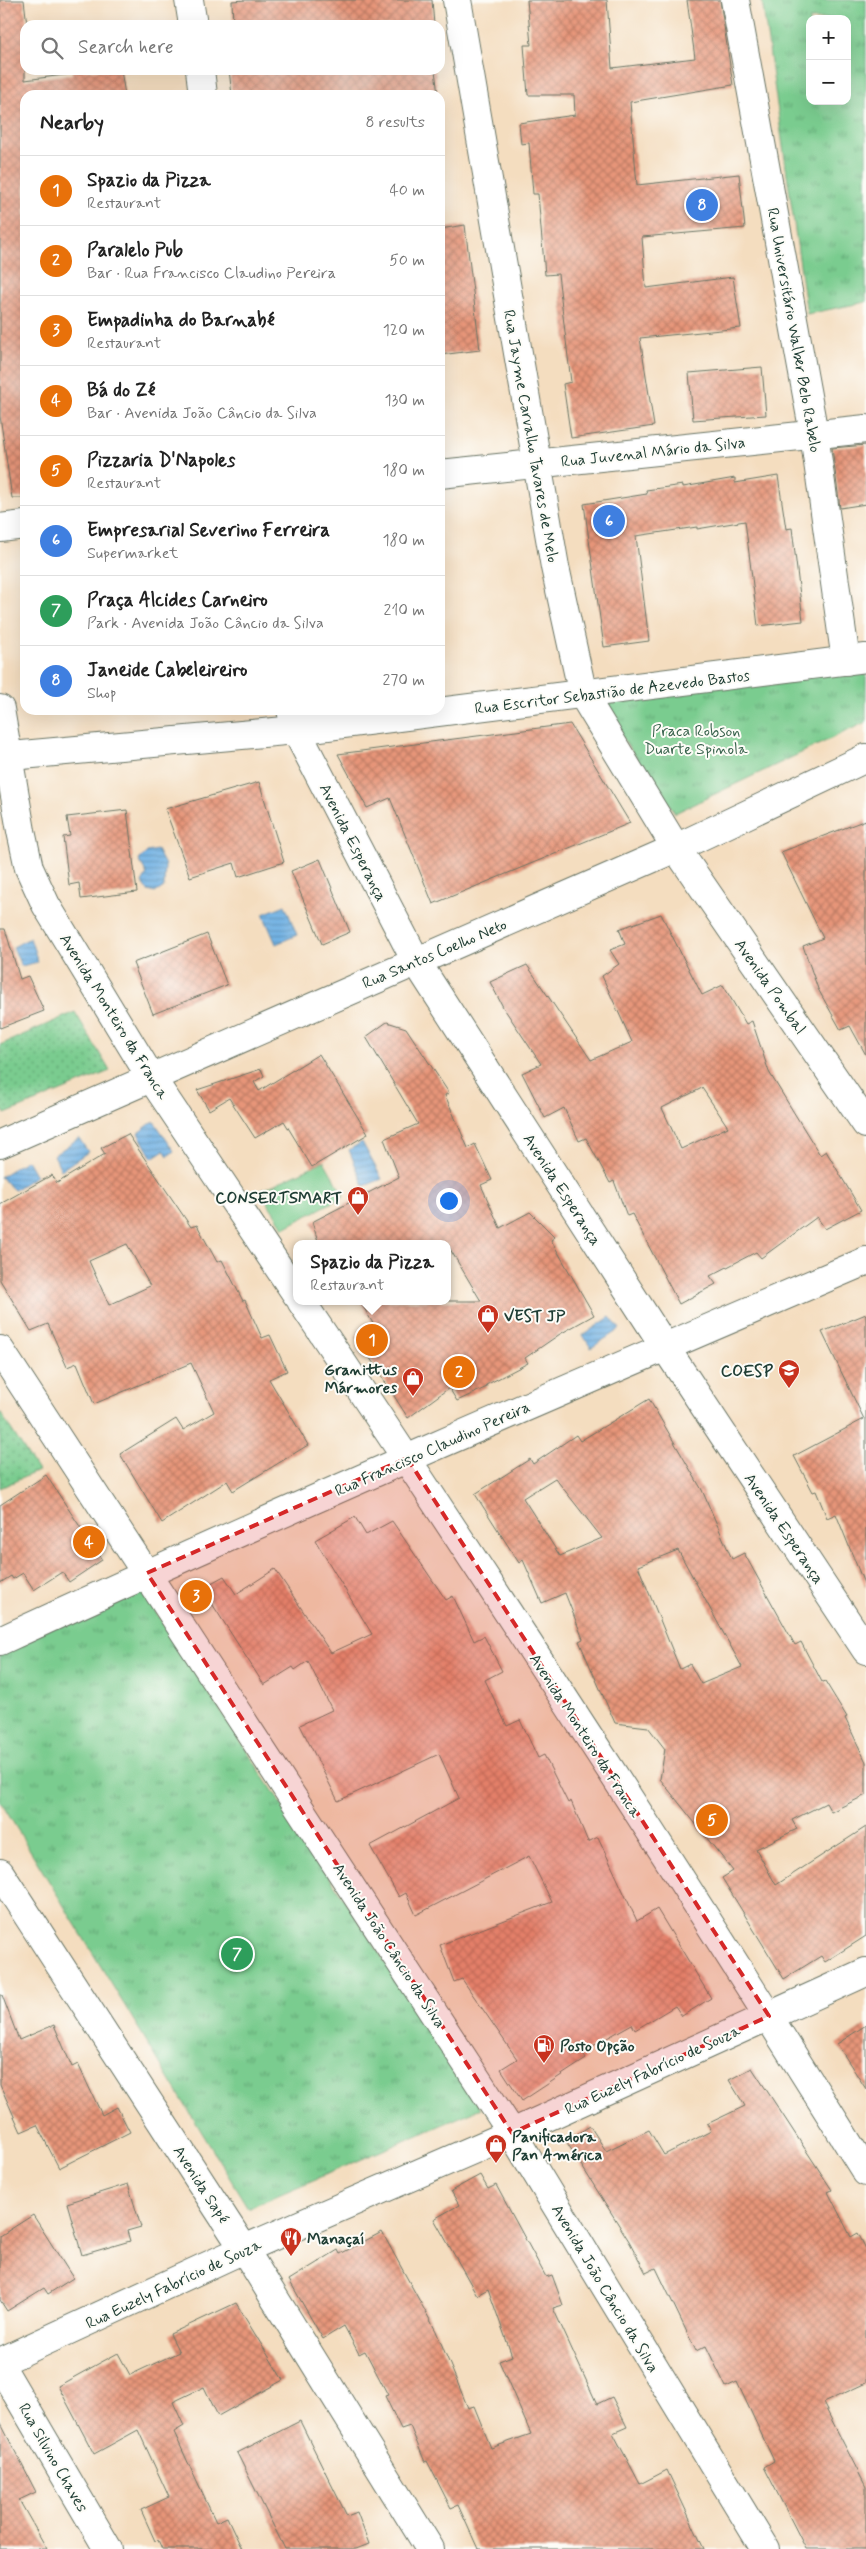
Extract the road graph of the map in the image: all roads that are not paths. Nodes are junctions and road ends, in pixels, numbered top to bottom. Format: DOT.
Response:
graph roads {
  1 [pos="189,0"];
  2 [pos="457,0"];
  3 [pos="735,0"];
  4 [pos="192,20"];
  5 [pos="201,75"];
  6 [pos="202,90"];
  7 [pos="866,429"];
  8 [pos="814,434"];
  9 [pos="537,462"];
  10 [pos="445,473"];
  11 [pos="20,526"];
  12 [pos="0,528"];
  13 [pos="856,659"];
  14 [pos="583,695"];
  15 [pos="445,707"];
  16 [pos="0,709"];
  17 [pos="352,715"];
  18 [pos="294,720"];
  19 [pos="3,757"];
  20 [pos="866,758"];
  21 [pos="676,848"];
  22 [pos="416,962"];
  23 [pos="150,1076"];
  24 [pos="866,1124"];
  25 [pos="0,1144"];
  26 [pos="866,1261"];
  27 [pos="293,1289"];
  28 [pos="304,1305"];
  29 [pos="665,1347"];
  30 [pos="0,1350"];
  31 [pos="407,1458"];
  32 [pos="148,1573"];
  33 [pos="0,1641"];
  34 [pos="866,1650"];
  35 [pos="0,1873"];
  36 [pos="866,1972"];
  37 [pos="769,2016"];
  38 [pos="512,2133"];
  39 [pos="866,2172"];
  40 [pos="244,2249"];
  41 [pos="0,2363"];
  42 [pos="108,2549"];
  43 [pos="430,2549"];
  44 [pos="765,2549"];
  1 -- 4 [label="street"];
  2 -- 9 [label="street, Rua Jayme Carvalho Tavares de Melo"];
  3 -- 8 [label="street, Rua Universitário Walber Belo Rabelo"];
  5 -- 6 [label="street"];
  7 -- 8 [label="street, Rua Juvenal Mário da Silva"];
  8 -- 9 [label="street, Rua Juvenal Mário da Silva"];
  8 -- 13 [label="street, Rua Universitário Walber Belo Rabelo"];
  9 -- 10 [label="street, Rua Juvenal Mário da Silva"];
  9 -- 14 [label="street, Rua Jayme Carvalho Tavares de Melo"];
  11 -- 12 [label="street"];
  13 -- 14 [label="street, Rua Escritor Sebastião de Azevedo Bastos"];
  14 -- 15 [label="street, Rua Escritor Sebastião de Azevedo Bastos"];
  14 -- 21 [label="street, Rua Jayme Carvalho Tavares de Melo"];
  16 -- 19 [label="street, Avenida Monteiro da Franca"];
  17 -- 18 [label="street, Rua Escritor Sebastião de Azevedo Bastos"];
  18 -- 19 [label="street, Rua Escritor Sebastião de Azevedo Bastos"];
  18 -- 22 [label="street, Avenida Esperança"];
  19 -- 23 [label="street, Avenida Monteiro da Franca"];
  20 -- 21 [label="street, Rua Santos Coelho Neto"];
  21 -- 22 [label="street, Rua Santos Coelho Neto"];
  21 -- 24 [label="street, Avenida Pombal"];
  22 -- 23 [label="street, Rua Santos Coelho Neto"];
  22 -- 29 [label="street, Avenida Esperança"];
  23 -- 25 [label="street, Rua Santos Coelho Neto"];
  23 -- 27 [label="street, Avenida Monteiro da Franca"];
  26 -- 29 [label="street, Rua Francisco Claudino Pereira"];
  28 -- 31 [label="street, Avenida Monteiro da Franca"];
  29 -- 31 [label="street, Rua Francisco Claudino Pereira"];
  29 -- 34 [label="street, Avenida Esperança"];
  30 -- 32 [label="street, Avenida João Câncio da Silva"];
  31 -- 32 [label="street, Rua Francisco Claudino Pereira"];
  31 -- 37 [label="street, Avenida Monteiro da Franca"];
  32 -- 33 [label="street, Rua Francisco Claudino Pereira"];
  32 -- 38 [label="street, Avenida João Câncio da Silva"];
  35 -- 40 [label="street, Avenida Sapé"];
  36 -- 37 [label="street, Rua Euzely Fabrício de Souza"];
  37 -- 38 [label="street, Rua Euzely Fabrício de Souza"];
  37 -- 39 [label="street, Avenida Monteiro da Franca"];
  38 -- 40 [label="street, Rua Euzely Fabrício de Souza"];
  38 -- 44 [label="street, Avenida João Câncio da Silva"];
  40 -- 41 [label="street, Rua Euzely Fabrício de Souza"];
  40 -- 43 [label="street, Avenida Sapé"];
  41 -- 42 [label="street, Rua Silvino Chaves"];
}
